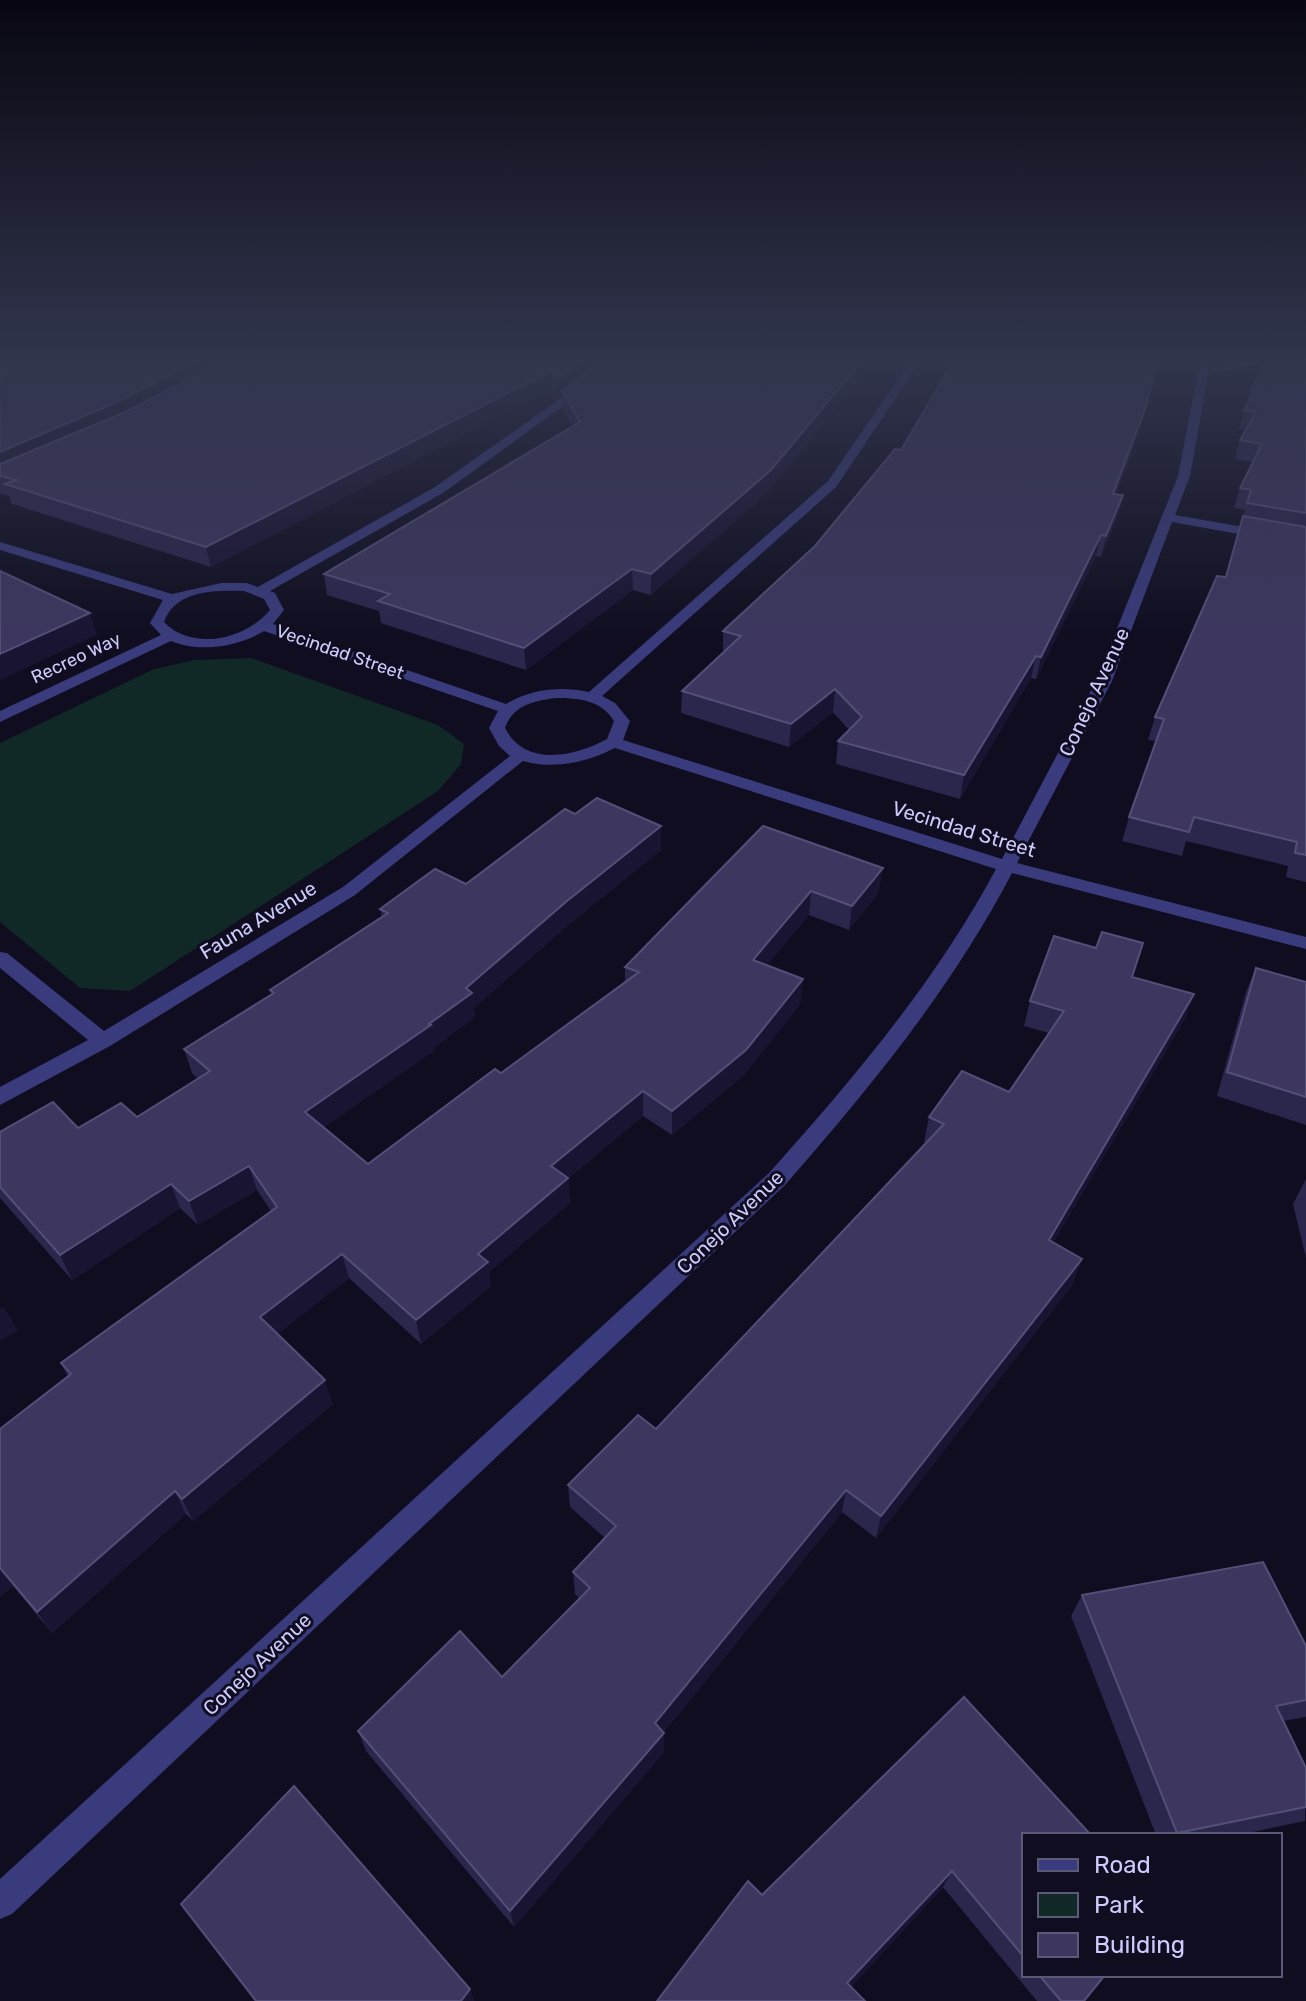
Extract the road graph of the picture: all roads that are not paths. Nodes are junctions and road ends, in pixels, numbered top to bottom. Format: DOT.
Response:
graph roads {
  1 [pos="488,455"];
  2 [pos="851,455"];
  3 [pos="1188,455"];
  4 [pos="1168,517"];
  5 [pos="1306,542"];
  6 [pos="0,546"];
  7 [pos="261,591"];
  8 [pos="174,599"];
  9 [pos="264,626"];
  10 [pos="170,636"];
  11 [pos="592,697"];
  12 [pos="507,709"];
  13 [pos="0,717"];
  14 [pos="614,742"];
  15 [pos="522,754"];
  16 [pos="1006,866"];
  17 [pos="1306,943"];
  18 [pos="0,958"];
  19 [pos="103,1041"];
  20 [pos="0,1097"];
  21 [pos="0,1902"];
  1 -- 7 [label="street"];
  2 -- 11 [label="street"];
  3 -- 4 [label="street, Conejo Avenue"];
  4 -- 5 [label="street"];
  4 -- 16 [label="street, Conejo Avenue"];
  6 -- 8 [label="street"];
  7 -- 8 [label="street"];
  7 -- 9 [label="street"];
  8 -- 10 [label="street"];
  9 -- 10 [label="street"];
  9 -- 12 [label="street, Vecindad Street"];
  10 -- 13 [label="street, Recreo Way"];
  11 -- 12 [label="street"];
  11 -- 14 [label="street"];
  12 -- 15 [label="street"];
  14 -- 15 [label="street"];
  14 -- 16 [label="street, Vecindad Street"];
  15 -- 19 [label="street, Fauna Avenue"];
  16 -- 17 [label="street, Vecindad Street"];
  16 -- 21 [label="street, Conejo Avenue"];
  18 -- 19 [label="street"];
  19 -- 20 [label="street, Fauna Avenue"];
}
